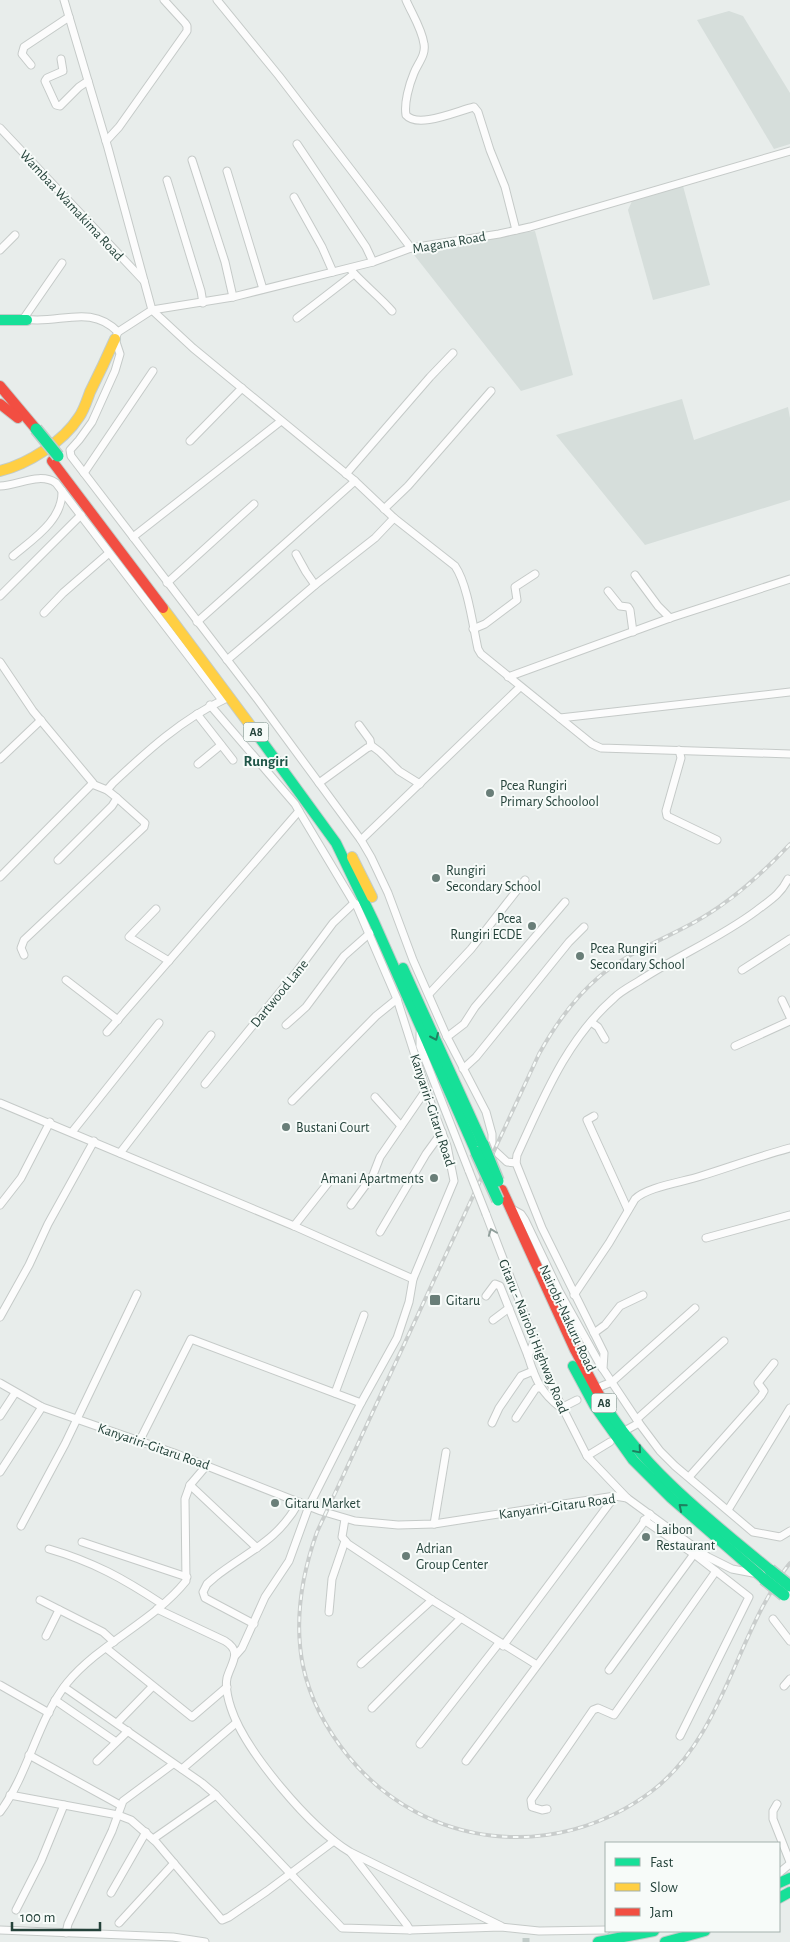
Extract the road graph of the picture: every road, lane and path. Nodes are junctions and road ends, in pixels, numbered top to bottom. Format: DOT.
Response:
graph roads {
  1 [pos="164,0"];
  2 [pos="217,0"];
  3 [pos="406,0"];
  4 [pos="66,1"];
  5 [pos="69,17"];
  6 [pos="61,59"];
  7 [pos="30,66"];
  8 [pos="88,82"];
  9 [pos="0,128"];
  10 [pos="106,141"];
  11 [pos="297,144"];
  12 [pos="790,151"];
  13 [pos="192,160"];
  14 [pos="227,172"];
  15 [pos="167,180"];
  16 [pos="294,198"];
  17 [pos="516,230"];
  18 [pos="15,235"];
  19 [pos="411,248"];
  20 [pos="0,250"];
  21 [pos="373,262"];
  22 [pos="62,264"];
  23 [pos="352,271"];
  24 [pos="333,272"];
  25 [pos="144,282"];
  26 [pos="263,289"];
  27 [pos="233,297"];
  28 [pos="203,303"];
  29 [pos="152,310"];
  30 [pos="392,311"];
  31 [pos="297,318"];
  32 [pos="1,319"];
  33 [pos="25,319"];
  34 [pos="116,336"];
  35 [pos="453,353"];
  36 [pos="153,371"];
  37 [pos="0,382"];
  38 [pos="0,386"];
  39 [pos="242,388"];
  40 [pos="491,391"];
  41 [pos="0,399"];
  42 [pos="0,404"];
  43 [pos="18,413"];
  44 [pos="281,421"];
  45 [pos="190,441"];
  46 [pos="55,458"];
  47 [pos="0,471"];
  48 [pos="84,473"];
  49 [pos="346,474"];
  50 [pos="355,481"];
  51 [pos="0,486"];
  52 [pos="62,491"];
  53 [pos="254,504"];
  54 [pos="384,509"];
  55 [pos="81,515"];
  56 [pos="394,518"];
  57 [pos="133,537"];
  58 [pos="109,553"];
  59 [pos="296,554"];
  60 [pos="13,556"];
  61 [pos="535,574"];
  62 [pos="634,574"];
  63 [pos="790,579"];
  64 [pos="167,583"];
  65 [pos="315,585"];
  66 [pos="608,591"];
  67 [pos="0,596"];
  68 [pos="44,614"];
  69 [pos="670,618"];
  70 [pos="198,622"];
  71 [pos="473,629"];
  72 [pos="633,632"];
  73 [pos="227,660"];
  74 [pos="0,662"];
  75 [pos="508,677"];
  76 [pos="520,687"];
  77 [pos="790,692"];
  78 [pos="226,698"];
  79 [pos="210,705"];
  80 [pos="197,714"];
  81 [pos="560,718"];
  82 [pos="41,720"];
  83 [pos="359,725"];
  84 [pos="221,745"];
  85 [pos="372,746"];
  86 [pos="679,750"];
  87 [pos="790,754"];
  88 [pos="0,759"];
  89 [pos="233,760"];
  90 [pos="198,764"];
  91 [pos="93,783"];
  92 [pos="319,783"];
  93 [pos="420,784"];
  94 [pos="107,790"];
  95 [pos="117,798"];
  96 [pos="299,811"];
  97 [pos="361,840"];
  98 [pos="717,840"];
  99 [pos="58,860"];
  100 [pos="0,877"];
  101 [pos="788,879"];
  102 [pos="525,880"];
  103 [pos="786,891"];
  104 [pos="565,902"];
  105 [pos="354,903"];
  106 [pos="156,909"];
  107 [pos="584,927"];
  108 [pos="370,934"];
  109 [pos="790,939"];
  110 [pos="24,955"];
  111 [pos="169,961"];
  112 [pos="742,970"];
  113 [pos="66,980"];
  114 [pos="429,994"];
  115 [pos="397,999"];
  116 [pos="782,1000"];
  117 [pos="790,1019"];
  118 [pos="118,1020"];
  119 [pos="591,1022"];
  120 [pos="159,1023"];
  121 [pos="286,1025"];
  122 [pos="419,1027"];
  123 [pos="107,1032"];
  124 [pos="408,1032"];
  125 [pos="211,1035"];
  126 [pos="447,1037"];
  127 [pos="605,1039"];
  128 [pos="420,1046"];
  129 [pos="735,1046"];
  130 [pos="463,1069"];
  131 [pos="205,1084"];
  132 [pos="426,1090"];
  133 [pos="375,1097"];
  134 [pos="292,1101"];
  135 [pos="0,1102"];
  136 [pos="594,1116"];
  137 [pos="50,1122"];
  138 [pos="401,1126"];
  139 [pos="72,1132"];
  140 [pos="442,1132"];
  141 [pos="94,1142"];
  142 [pos="479,1148"];
  143 [pos="790,1148"];
  144 [pos="120,1152"];
  145 [pos="516,1163"];
  146 [pos="332,1178"];
  147 [pos="500,1195"];
  148 [pos="0,1205"];
  149 [pos="351,1205"];
  150 [pos="510,1207"];
  151 [pos="628,1210"];
  152 [pos="790,1215"];
  153 [pos="294,1226"];
  154 [pos="380,1232"];
  155 [pos="706,1238"];
  156 [pos="412,1279"];
  157 [pos="137,1294"];
  158 [pos="574,1295"];
  159 [pos="643,1295"];
  160 [pos="486,1296"];
  161 [pos="509,1308"];
  162 [pos="695,1308"];
  163 [pos="364,1315"];
  164 [pos="0,1317"];
  165 [pos="492,1320"];
  166 [pos="594,1333"];
  167 [pos="724,1340"];
  168 [pos="534,1342"];
  169 [pos="528,1356"];
  170 [pos="774,1363"];
  171 [pos="603,1369"];
  172 [pos="533,1371"];
  173 [pos="612,1382"];
  174 [pos="0,1383"];
  175 [pos="602,1386"];
  176 [pos="540,1388"];
  177 [pos="15,1393"];
  178 [pos="335,1393"];
  179 [pos="576,1400"];
  180 [pos="361,1403"];
  181 [pos="42,1407"];
  182 [pos="561,1408"];
  183 [pos="790,1408"];
  184 [pos="0,1416"];
  185 [pos="516,1418"];
  186 [pos="77,1420"];
  187 [pos="638,1421"];
  188 [pos="492,1423"];
  189 [pos="628,1430"];
  190 [pos="140,1440"];
  191 [pos="610,1442"];
  192 [pos="446,1452"];
  193 [pos="587,1456"];
  194 [pos="207,1465"];
  195 [pos="0,1472"];
  196 [pos="689,1478"];
  197 [pos="609,1481"];
  198 [pos="190,1485"];
  199 [pos="617,1493"];
  200 [pos="603,1498"];
  201 [pos="299,1502"];
  202 [pos="309,1506"];
  203 [pos="728,1510"];
  204 [pos="647,1517"];
  205 [pos="345,1519"];
  206 [pos="434,1524"];
  207 [pos="21,1526"];
  208 [pos="790,1531"];
  209 [pos="345,1541"];
  210 [pos="82,1542"];
  211 [pos="257,1548"];
  212 [pos="49,1549"];
  213 [pos="694,1554"];
  214 [pos="716,1571"];
  215 [pos="764,1574"];
  216 [pos="187,1577"];
  217 [pos="788,1594"];
  218 [pos="40,1600"];
  219 [pos="432,1600"];
  220 [pos="160,1607"];
  221 [pos="59,1610"];
  222 [pos="329,1612"];
  223 [pos="461,1618"];
  224 [pos="773,1619"];
  225 [pos="254,1624"];
  226 [pos="46,1636"];
  227 [pos="790,1641"];
  228 [pos="114,1642"];
  229 [pos="501,1644"];
  230 [pos="106,1648"];
  231 [pos="235,1656"];
  232 [pos="361,1664"];
  233 [pos="537,1665"];
  234 [pos="609,1670"];
  235 [pos="790,1679"];
  236 [pos="0,1685"];
  237 [pos="784,1686"];
  238 [pos="64,1687"];
  239 [pos="152,1687"];
  240 [pos="227,1687"];
  241 [pos="55,1700"];
  242 [pos="372,1708"];
  243 [pos="49,1713"];
  244 [pos="117,1723"];
  245 [pos="236,1723"];
  246 [pos="128,1731"];
  247 [pos="680,1736"];
  248 [pos="116,1742"];
  249 [pos="420,1744"];
  250 [pos="29,1755"];
  251 [pos="97,1761"];
  252 [pos="466,1761"];
  253 [pos="173,1764"];
  254 [pos="182,1770"];
  255 [pos="10,1795"];
  256 [pos="216,1795"];
  257 [pos="64,1804"];
  258 [pos="777,1804"];
  259 [pos="120,1806"];
  260 [pos="1,1808"];
  261 [pos="547,1809"];
  262 [pos="118,1815"];
  263 [pos="146,1832"];
  264 [pos="153,1839"];
  265 [pos="334,1841"];
  266 [pos="350,1852"];
  267 [pos="174,1863"];
  268 [pos="790,1863"];
  269 [pos="780,1872"];
  270 [pos="291,1873"];
  271 [pos="111,1893"];
  272 [pos="16,1910"];
  273 [pos="119,1923"];
  274 [pos="501,1927"];
  275 [pos="518,1928"];
  276 [pos="0,1930"];
  277 [pos="410,1930"];
  278 [pos="605,1930"];
  279 [pos="649,1932"];
  280 [pos="702,1932"];
  281 [pos="66,1933"];
  282 [pos="526,1938"];
  283 [pos="205,1942"];
  284 [pos="598,1942"];
  285 [pos="665,1942"];
  1 -- 10 [label="street"];
  2 -- 19 [label="street"];
  3 -- 17 [label="street"];
  4 -- 5 [label="street"];
  5 -- 7 [label="street"];
  5 -- 8 [label="street"];
  6 -- 8 [label="street"];
  8 -- 10 [label="street"];
  9 -- 25 [label="street, Wambaa Wamakima Road"];
  10 -- 25 [label="street"];
  11 -- 21 [label="street"];
  12 -- 17 [label="street, Magana Road"];
  13 -- 27 [label="street"];
  14 -- 26 [label="street"];
  15 -- 28 [label="street"];
  16 -- 24 [label="street"];
  17 -- 19 [label="street, Magana Road"];
  18 -- 20 [label="street"];
  19 -- 21 [label="street, Magana Road"];
  21 -- 23 [label="street, Magana Road"];
  22 -- 33 [label="street"];
  23 -- 24 [label="street, Magana Road"];
  23 -- 30 [label="street"];
  23 -- 31 [label="street"];
  24 -- 26 [label="street, Magana Road"];
  25 -- 29 [label="street"];
  26 -- 27 [label="street, Magana Road"];
  27 -- 28 [label="street, Magana Road"];
  28 -- 29 [label="street, Magana Road"];
  29 -- 34 [label="street, Magana Road"];
  29 -- 39 [label="street"];
  32 -- 33 [label="main road"];
  33 -- 34 [label="street"];
  34 -- 47 [label="main road"];
  34 -- 48 [label="street"];
  35 -- 49 [label="street"];
  36 -- 48 [label="street"];
  37 -- 43 [label="main road"];
  38 -- 43 [label="main road, A8"];
  39 -- 44 [label="street"];
  39 -- 45 [label="street"];
  40 -- 54 [label="street"];
  41 -- 43 [label="main road, A8"];
  42 -- 43 [label="main road"];
  43 -- 46 [label="main road, A8, bridge"];
  44 -- 49 [label="street"];
  44 -- 57 [label="street"];
  46 -- 78 [label="main road, A8"];
  46 -- 142 [label="main road, A8, one-way"];
  48 -- 57 [label="street"];
  49 -- 50 [label="street"];
  50 -- 54 [label="street"];
  50 -- 70 [label="street"];
  51 -- 52 [label="street"];
  52 -- 55 [label="street"];
  52 -- 60 [label="street"];
  53 -- 64 [label="street"];
  54 -- 56 [label="street"];
  55 -- 58 [label="street"];
  55 -- 67 [label="street"];
  56 -- 65 [label="street"];
  56 -- 71 [label="street"];
  57 -- 64 [label="street"];
  58 -- 68 [label="street"];
  58 -- 78 [label="street"];
  59 -- 65 [label="street"];
  61 -- 71 [label="street"];
  62 -- 69 [label="street"];
  63 -- 69 [label="street"];
  64 -- 70 [label="street"];
  65 -- 73 [label="street"];
  66 -- 72 [label="street"];
  69 -- 72 [label="street"];
  70 -- 73 [label="street"];
  71 -- 75 [label="street"];
  72 -- 75 [label="street"];
  73 -- 92 [label="street"];
  74 -- 82 [label="street"];
  75 -- 76 [label="street"];
  76 -- 81 [label="street"];
  76 -- 93 [label="street"];
  77 -- 81 [label="street"];
  78 -- 79 [label="street"];
  78 -- 122 [label="main road, A8"];
  79 -- 80 [label="street"];
  79 -- 96 [label="street, Kanyariri-Gitaru Road"];
  80 -- 84 [label="street"];
  80 -- 94 [label="street"];
  81 -- 86 [label="street"];
  82 -- 88 [label="street"];
  82 -- 91 [label="street"];
  83 -- 85 [label="street"];
  84 -- 89 [label="street"];
  84 -- 90 [label="street"];
  85 -- 92 [label="street"];
  85 -- 93 [label="street"];
  86 -- 87 [label="street"];
  86 -- 98 [label="street"];
  91 -- 94 [label="street"];
  91 -- 100 [label="street"];
  92 -- 97 [label="street"];
  93 -- 97 [label="street"];
  94 -- 95 [label="street"];
  95 -- 99 [label="street"];
  95 -- 110 [label="street"];
  96 -- 105 [label="street, Kanyariri-Gitaru Road"];
  96 -- 111 [label="street"];
  97 -- 114 [label="street"];
  101 -- 103 [label="street"];
  102 -- 114 [label="street"];
  103 -- 119 [label="street"];
  104 -- 126 [label="street"];
  105 -- 108 [label="street, Kanyariri-Gitaru Road"];
  105 -- 131 [label="street, Dartwood Lane"];
  106 -- 111 [label="street"];
  107 -- 130 [label="street"];
  108 -- 115 [label="street, Kanyariri-Gitaru Road"];
  108 -- 121 [label="street"];
  109 -- 112 [label="street"];
  111 -- 118 [label="street"];
  113 -- 118 [label="street"];
  114 -- 126 [label="street"];
  115 -- 124 [label="street, Kanyariri-Gitaru Road"];
  115 -- 134 [label="street"];
  116 -- 117 [label="street"];
  117 -- 129 [label="street"];
  118 -- 123 [label="street"];
  119 -- 127 [label="street"];
  119 -- 145 [label="street"];
  120 -- 139 [label="street"];
  122 -- 128 [label="street"];
  122 -- 142 [label="main road, A8"];
  124 -- 128 [label="street"];
  124 -- 132 [label="street, Kanyariri-Gitaru Road"];
  125 -- 144 [label="street"];
  126 -- 130 [label="street"];
  168 -- 128 [label="street, Gitaru - Nairobi Highway Road, one-way, bridge"];
  130 -- 145 [label="street"];
  132 -- 138 [label="street"];
  132 -- 140 [label="street, Kanyariri-Gitaru Road"];
  133 -- 138 [label="street"];
  135 -- 137 [label="street"];
  136 -- 151 [label="street"];
  137 -- 139 [label="street"];
  137 -- 148 [label="street"];
  138 -- 149 [label="street"];
  139 -- 141 [label="street"];
  140 -- 154 [label="street"];
  140 -- 156 [label="street, Kanyariri-Gitaru Road"];
  141 -- 144 [label="street"];
  141 -- 164 [label="street"];
  142 -- 147 [label="main road, Nairobi-Nakuru Road / A8, bridge"];
  143 -- 151 [label="street"];
  144 -- 153 [label="street"];
  145 -- 158 [label="street"];
  146 -- 153 [label="street"];
  147 -- 150 [label="main road, Nairobi-Nakuru Road / A8"];
  215 -- 147 [label="main road, Nairobi-Nakuru Road / A8, one-way"];
  150 -- 171 [label="street"];
  150 -- 215 [label="main road, Nairobi-Nakuru Road / A8, one-way"];
  151 -- 158 [label="street"];
  152 -- 155 [label="street"];
  153 -- 156 [label="street"];
  156 -- 180 [label="street, Kanyariri-Gitaru Road"];
  157 -- 186 [label="street"];
  158 -- 166 [label="street"];
  159 -- 166 [label="street"];
  160 -- 161 [label="street"];
  161 -- 165 [label="street"];
  161 -- 169 [label="street"];
  162 -- 173 [label="street"];
  163 -- 178 [label="street"];
  166 -- 171 [label="street"];
  167 -- 187 [label="street"];
  168 -- 169 [label="street"];
  168 -- 182 [label="street, Gitaru - Nairobi Highway Road"];
  169 -- 172 [label="street"];
  170 -- 196 [label="street"];
  171 -- 173 [label="street"];
  172 -- 176 [label="street"];
  172 -- 188 [label="street"];
  173 -- 175 [label="street"];
  173 -- 187 [label="street"];
  174 -- 177 [label="street, Kanyariri-Gitaru Road"];
  176 -- 182 [label="street"];
  176 -- 185 [label="street"];
  177 -- 181 [label="street, Kanyariri-Gitaru Road"];
  177 -- 184 [label="street"];
  178 -- 180 [label="street"];
  178 -- 190 [label="street"];
  179 -- 182 [label="street"];
  180 -- 202 [label="street, Kanyariri-Gitaru Road"];
  181 -- 186 [label="street, Kanyariri-Gitaru Road"];
  181 -- 195 [label="street"];
  182 -- 193 [label="street, Gitaru - Nairobi Highway Road"];
  183 -- 203 [label="street"];
  186 -- 190 [label="street, Kanyariri-Gitaru Road"];
  186 -- 207 [label="street"];
  187 -- 189 [label="street"];
  187 -- 196 [label="street"];
  190 -- 194 [label="street, Kanyariri-Gitaru Road"];
  191 -- 193 [label="street"];
  192 -- 206 [label="street"];
  193 -- 197 [label="street, Gitaru - Nairobi Highway Road"];
  194 -- 198 [label="street"];
  194 -- 201 [label="street, Kanyariri-Gitaru Road"];
  196 -- 203 [label="street"];
  197 -- 199 [label="street, Gitaru - Nairobi Highway Road"];
  197 -- 200 [label="street"];
  198 -- 211 [label="street"];
  198 -- 216 [label="street"];
  199 -- 200 [label="street, Kanyariri-Gitaru Road"];
  199 -- 204 [label="street, Kanyariri-Gitaru Road"];
  199 -- 229 [label="street"];
  200 -- 206 [label="street, Kanyariri-Gitaru Road"];
  201 -- 202 [label="street, Kanyariri-Gitaru Road"];
  201 -- 211 [label="street"];
  202 -- 205 [label="street, Kanyariri-Gitaru Road"];
  202 -- 225 [label="street, Kanyariri-Gitaru Road"];
  203 -- 208 [label="street"];
  204 -- 213 [label="street"];
  204 -- 215 [label="street"];
  204 -- 233 [label="street"];
  205 -- 206 [label="street, Kanyariri-Gitaru Road"];
  205 -- 209 [label="street"];
  209 -- 219 [label="street"];
  209 -- 222 [label="street"];
  210 -- 216 [label="street"];
  211 -- 225 [label="street"];
  212 -- 220 [label="street"];
  213 -- 214 [label="street"];
  213 -- 234 [label="street"];
  214 -- 247 [label="street"];
  214 -- 261 [label="street"];
  215 -- 217 [label="main road, Nairobi-Nakuru Road / A8, bridge"];
  216 -- 220 [label="street"];
  218 -- 221 [label="street"];
  219 -- 223 [label="street"];
  219 -- 232 [label="street"];
  220 -- 228 [label="street"];
  220 -- 231 [label="street"];
  221 -- 226 [label="street"];
  221 -- 228 [label="street"];
  223 -- 229 [label="street"];
  223 -- 242 [label="street"];
  224 -- 227 [label="street"];
  225 -- 231 [label="street, Kanyariri-Gitaru Road"];
  228 -- 230 [label="street"];
  229 -- 233 [label="street"];
  229 -- 249 [label="street"];
  230 -- 238 [label="street"];
  230 -- 239 [label="street"];
  231 -- 240 [label="street, Kanyariri-Gitaru Road"];
  233 -- 252 [label="street"];
  235 -- 237 [label="street"];
  236 -- 243 [label="street"];
  238 -- 241 [label="street"];
  238 -- 244 [label="street"];
  239 -- 240 [label="street"];
  239 -- 244 [label="street"];
  240 -- 245 [label="street"];
  241 -- 243 [label="street"];
  241 -- 248 [label="street"];
  243 -- 250 [label="street"];
  244 -- 246 [label="street"];
  245 -- 254 [label="street"];
  245 -- 265 [label="street"];
  246 -- 248 [label="street"];
  246 -- 253 [label="street"];
  248 -- 251 [label="street"];
  250 -- 255 [label="street"];
  250 -- 259 [label="street"];
  253 -- 254 [label="street"];
  253 -- 259 [label="street"];
  254 -- 256 [label="street"];
  255 -- 257 [label="street"];
  255 -- 260 [label="street"];
  256 -- 264 [label="street"];
  256 -- 270 [label="street"];
  257 -- 262 [label="street"];
  257 -- 272 [label="street"];
  258 -- 268 [label="street"];
  259 -- 262 [label="street"];
  262 -- 263 [label="street"];
  262 -- 281 [label="street"];
  263 -- 264 [label="street"];
  263 -- 271 [label="street"];
  264 -- 267 [label="street"];
  265 -- 266 [label="street"];
  265 -- 270 [label="street"];
  266 -- 274 [label="street"];
  266 -- 277 [label="street"];
  267 -- 270 [label="street"];
  267 -- 273 [label="street"];
  268 -- 269 [label="street"];
  270 -- 277 [label="street"];
  274 -- 275 [label="street"];
  274 -- 277 [label="street"];
  275 -- 278 [label="street"];
  275 -- 282 [label="street"];
  276 -- 281 [label="street"];
  279 -- 284 [label="main road"];
  280 -- 285 [label="main road"];
  281 -- 283 [label="street"];
}
